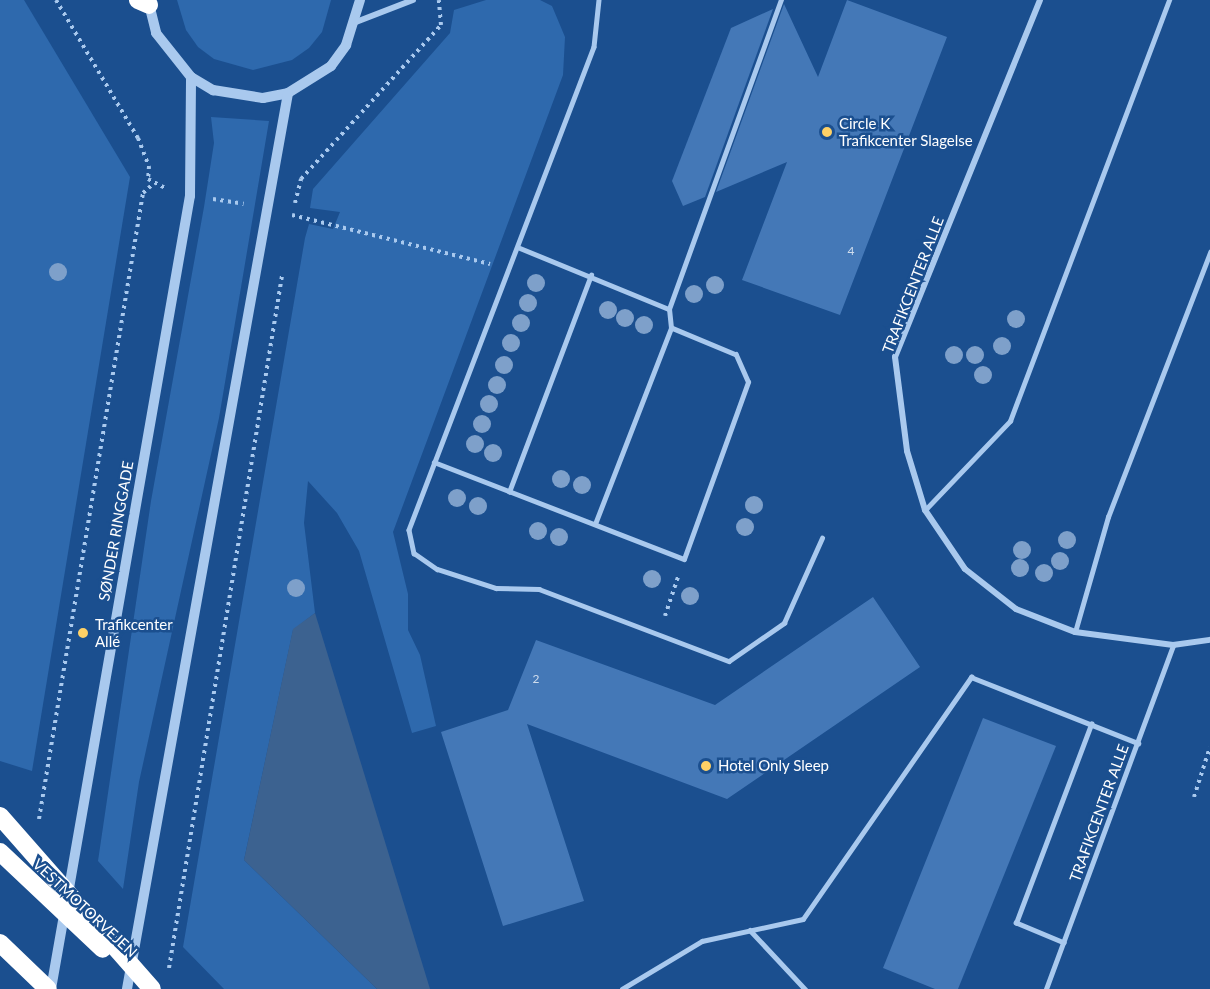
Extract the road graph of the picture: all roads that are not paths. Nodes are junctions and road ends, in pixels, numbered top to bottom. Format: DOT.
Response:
graph roads {
  1 [pos="360,0"];
  2 [pos="413,0"];
  3 [pos="599,0"];
  4 [pos="781,0"];
  5 [pos="1040,0"];
  6 [pos="1169,0"];
  7 [pos="145,2"];
  8 [pos="356,22"];
  9 [pos="191,77"];
  10 [pos="288,93"];
  11 [pos="520,248"];
  12 [pos="1210,252"];
  13 [pos="591,275"];
  14 [pos="669,309"];
  15 [pos="671,328"];
  16 [pos="434,462"];
  17 [pos="510,492"];
  18 [pos="925,510"];
  19 [pos="595,524"];
  20 [pos="822,538"];
  21 [pos="1075,632"];
  22 [pos="1210,640"];
  23 [pos="1173,645"];
  24 [pos="1091,724"];
  25 [pos="1137,743"];
  26 [pos="0,816"];
  27 [pos="0,852"];
  28 [pos="750,930"];
  29 [pos="1064,943"];
  30 [pos="1,944"];
  31 [pos="40,989"];
  32 [pos="49,989"];
  33 [pos="128,989"];
  34 [pos="146,989"];
  35 [pos="152,989"];
  36 [pos="622,989"];
  37 [pos="805,989"];
  38 [pos="1046,989"];
  1 -- 8 [label="street"];
  2 -- 8 [label="street"];
  3 -- 11 [label="lane"];
  4 -- 14 [label="lane"];
  5 -- 18 [label="street, TRAFIKCENTER ALLE"];
  6 -- 18 [label="lane"];
  7 -- 9 [label="street"];
  8 -- 10 [label="street"];
  9 -- 10 [label="street"];
  9 -- 32 [label="street, SØNDER RINGGADE"];
  10 -- 33 [label="street"];
  11 -- 13 [label="lane"];
  11 -- 16 [label="lane"];
  12 -- 21 [label="lane"];
  13 -- 14 [label="lane"];
  13 -- 17 [label="lane"];
  14 -- 15 [label="lane"];
  15 -- 19 [label="lane"];
  15 -- 19 [label="lane"];
  16 -- 17 [label="lane"];
  16 -- 20 [label="lane"];
  17 -- 19 [label="lane"];
  18 -- 21 [label="street, TRAFIKCENTER ALLE"];
  21 -- 23 [label="street, TRAFIKCENTER ALLE"];
  22 -- 23 [label="street, TRAFIKCENTER ALLE"];
  23 -- 25 [label="lane, TRAFIKCENTER ALLE"];
  24 -- 25 [label="lane"];
  24 -- 28 [label="lane"];
  24 -- 29 [label="lane"];
  25 -- 29 [label="lane, TRAFIKCENTER ALLE"];
  26 -- 35 [label="highway, bridge"];
  27 -- 34 [label="highway, VESTMOTORVEJEN, bridge"];
  28 -- 36 [label="lane"];
  28 -- 37 [label="lane"];
  29 -- 38 [label="lane, TRAFIKCENTER ALLE"];
  30 -- 31 [label="highway, bridge"];
  30 -- 32 [label="highway, bridge"];
}
